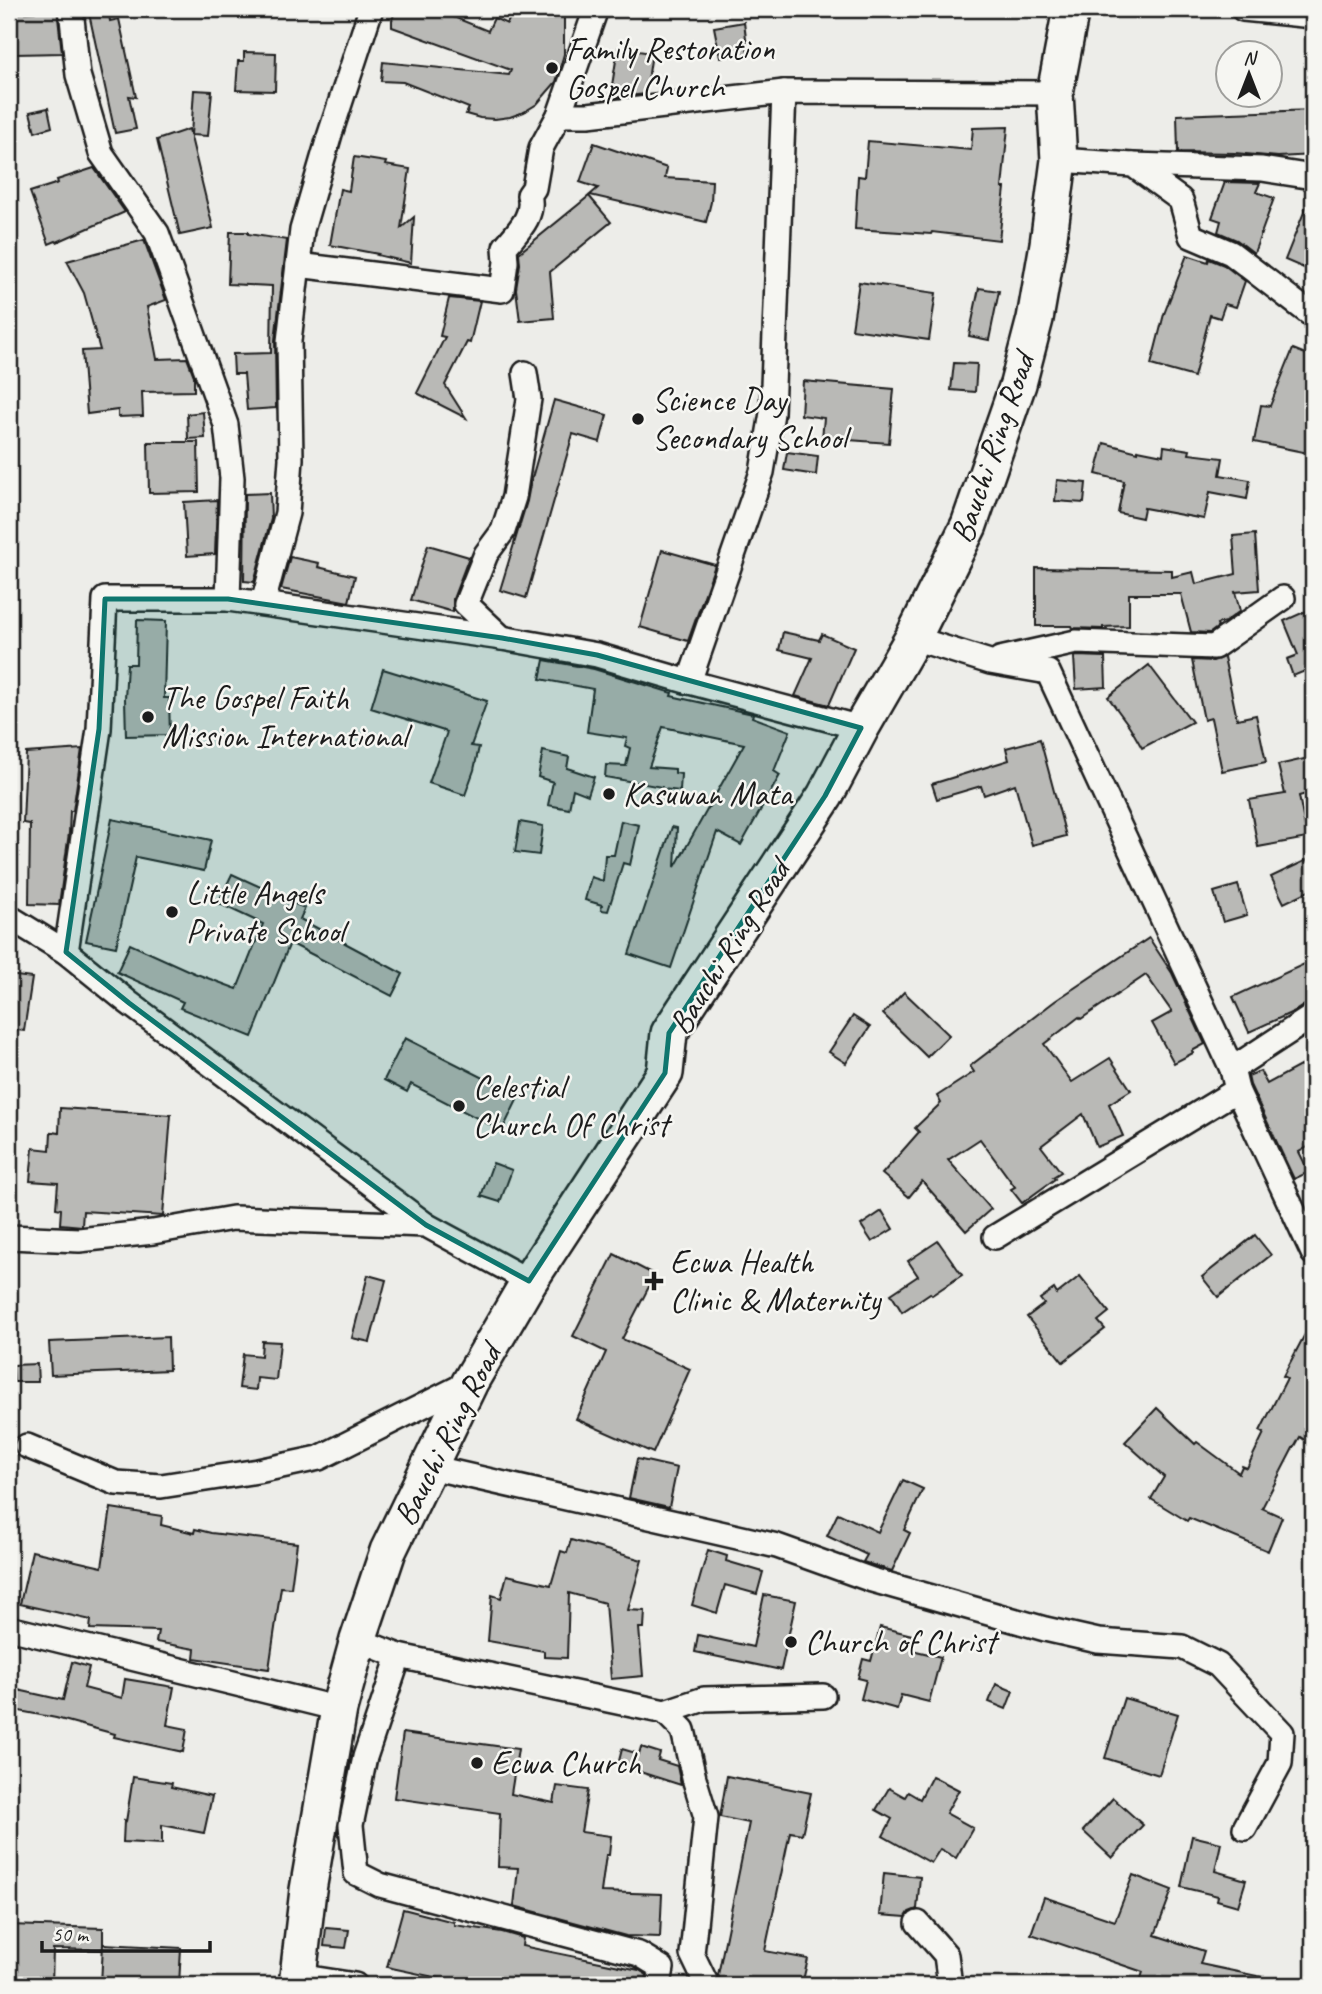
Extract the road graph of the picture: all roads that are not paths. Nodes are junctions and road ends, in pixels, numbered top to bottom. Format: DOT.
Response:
graph roads {
  1 [pos="71,9"];
  2 [pos="370,9"];
  3 [pos="596,9"];
  4 [pos="1071,9"];
  5 [pos="1243,9"];
  6 [pos="1313,16"];
  7 [pos="784,92"];
  8 [pos="1055,93"];
  9 [pos="559,116"];
  10 [pos="1059,160"];
  11 [pos="1133,165"];
  12 [pos="1313,177"];
  13 [pos="298,265"];
  14 [pos="1313,316"];
  15 [pos="525,373"];
  16 [pos="1283,598"];
  17 [pos="228,599"];
  18 [pos="263,603"];
  19 [pos="502,638"];
  20 [pos="913,638"];
  21 [pos="990,662"];
  22 [pos="689,682"];
  23 [pos="861,728"];
  24 [pos="9,917"];
  25 [pos="65,952"];
  26 [pos="1313,1016"];
  27 [pos="1234,1080"];
  28 [pos="426,1225"];
  29 [pos="9,1237"];
  30 [pos="995,1237"];
  31 [pos="1313,1253"];
  32 [pos="530,1281"];
  33 [pos="470,1382"];
  34 [pos="27,1446"];
  35 [pos="430,1467"];
  36 [pos="9,1628"];
  37 [pos="358,1640"];
  38 [pos="399,1656"];
  39 [pos="823,1696"];
  40 [pos="339,1709"];
  41 [pos="665,1712"];
  42 [pos="1245,1828"];
  43 [pos="918,1923"];
  44 [pos="298,1980"];
  45 [pos="355,1985"];
  46 [pos="659,1985"];
  47 [pos="707,1985"];
  48 [pos="950,1985"];
  1 -- 17 [label="street"];
  2 -- 13 [label="street"];
  3 -- 9 [label="street"];
  4 -- 8 [label="main road, Bauchi Ring Road"];
  5 -- 6 [label="street"];
  7 -- 8 [label="street"];
  7 -- 9 [label="street"];
  7 -- 22 [label="street"];
  8 -- 10 [label="main road, Bauchi Ring Road"];
  9 -- 13 [label="street"];
  10 -- 11 [label="street"];
  10 -- 20 [label="main road, Bauchi Ring Road"];
  11 -- 12 [label="street"];
  11 -- 14 [label="street"];
  13 -- 18 [label="street"];
  15 -- 19 [label="street"];
  16 -- 21 [label="street"];
  17 -- 18 [label="street"];
  17 -- 25 [label="street"];
  18 -- 19 [label="street"];
  19 -- 22 [label="street"];
  20 -- 21 [label="street"];
  20 -- 23 [label="main road, Bauchi Ring Road"];
  21 -- 27 [label="street"];
  22 -- 23 [label="street"];
  23 -- 32 [label="main road, Bauchi Ring Road"];
  24 -- 25 [label="street"];
  25 -- 28 [label="street"];
  26 -- 27 [label="street"];
  27 -- 30 [label="street"];
  27 -- 31 [label="street"];
  28 -- 29 [label="street"];
  28 -- 32 [label="street"];
  32 -- 33 [label="main road, Bauchi Ring Road"];
  33 -- 34 [label="street"];
  33 -- 35 [label="main road, Bauchi Ring Road"];
  35 -- 37 [label="main road, Bauchi Ring Road"];
  35 -- 42 [label="street"];
  36 -- 40 [label="street"];
  37 -- 38 [label="street"];
  37 -- 40 [label="main road, Bauchi Ring Road"];
  38 -- 41 [label="street"];
  38 -- 46 [label="street"];
  39 -- 41 [label="street"];
  40 -- 44 [label="main road, Bauchi Ring Road"];
  41 -- 47 [label="street"];
  43 -- 48 [label="street"];
  44 -- 45 [label="street"];
}
